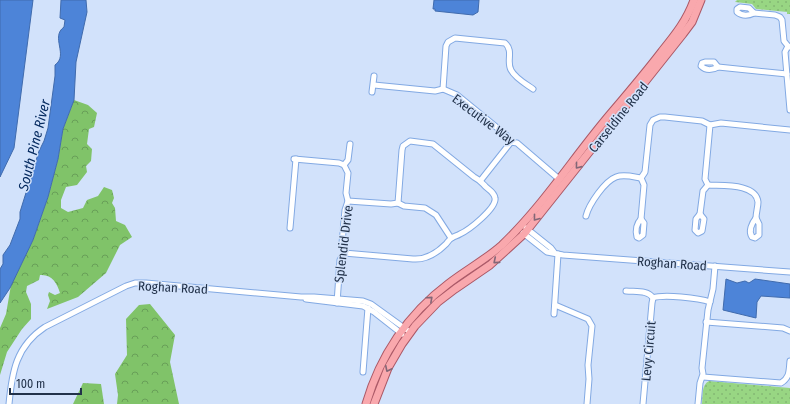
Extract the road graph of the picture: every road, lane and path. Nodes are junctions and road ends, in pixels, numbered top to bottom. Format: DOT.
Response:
graph roads {
  1 [pos="694,0"];
  2 [pos="701,0"];
  3 [pos="754,12"];
  4 [pos="789,46"];
  5 [pos="718,67"];
  6 [pos="787,74"];
  7 [pos="374,76"];
  8 [pos="374,85"];
  9 [pos="443,89"];
  10 [pos="533,89"];
  11 [pos="372,92"];
  12 [pos="790,110"];
  13 [pos="710,125"];
  14 [pos="790,130"];
  15 [pos="511,142"];
  16 [pos="350,144"];
  17 [pos="344,165"];
  18 [pos="642,178"];
  19 [pos="560,179"];
  20 [pos="480,180"];
  21 [pos="708,185"];
  22 [pos="348,201"];
  23 [pos="398,203"];
  24 [pos="700,214"];
  25 [pos="586,216"];
  26 [pos="641,218"];
  27 [pos="756,218"];
  28 [pos="520,226"];
  29 [pos="290,228"];
  30 [pos="526,232"];
  31 [pos="451,238"];
  32 [pos="344,253"];
  33 [pos="556,253"];
  34 [pos="715,266"];
  35 [pos="790,272"];
  36 [pos="626,291"];
  37 [pos="653,298"];
  38 [pos="337,301"];
  39 [pos="710,302"];
  40 [pos="369,303"];
  41 [pos="555,306"];
  42 [pos="368,309"];
  43 [pos="554,314"];
  44 [pos="706,322"];
  45 [pos="402,330"];
  46 [pos="790,331"];
  47 [pos="408,335"];
  48 [pos="790,361"];
  49 [pos="363,372"];
  50 [pos="703,377"];
  51 [pos="8,404"];
  52 [pos="366,404"];
  53 [pos="374,404"];
  54 [pos="587,404"];
  55 [pos="643,404"];
  56 [pos="698,404"];
  1 -- 19 [label="main road, Carseldine Road"];
  2 -- 30 [label="main road, Carseldine Road, one-way"];
  3 -- 4 [label="street"];
  4 -- 6 [label="street"];
  5 -- 6 [label="street"];
  6 -- 12 [label="street"];
  7 -- 8 [label="street"];
  8 -- 9 [label="street, Executive Way"];
  8 -- 11 [label="street"];
  9 -- 10 [label="street"];
  9 -- 15 [label="street, Executive Way"];
  13 -- 14 [label="street"];
  13 -- 18 [label="street"];
  13 -- 21 [label="street"];
  15 -- 19 [label="street, Executive Way"];
  15 -- 20 [label="street"];
  16 -- 17 [label="street"];
  17 -- 22 [label="street, Splendid Drive"];
  17 -- 29 [label="street"];
  18 -- 25 [label="street"];
  18 -- 26 [label="street"];
  19 -- 28 [label="main road, Carseldine Road"];
  20 -- 23 [label="street"];
  20 -- 31 [label="street"];
  21 -- 24 [label="street"];
  21 -- 27 [label="street"];
  22 -- 23 [label="street"];
  22 -- 32 [label="street, Splendid Drive"];
  23 -- 31 [label="street"];
  28 -- 30 [label="street, Roghan Road"];
  45 -- 28 [label="main road, one-way"];
  30 -- 33 [label="street, Roghan Road"];
  30 -- 47 [label="main road, one-way"];
  31 -- 32 [label="street"];
  32 -- 38 [label="street, Splendid Drive"];
  33 -- 34 [label="street, Roghan Road"];
  33 -- 41 [label="street"];
  34 -- 35 [label="street, Roghan Road"];
  34 -- 39 [label="street"];
  36 -- 37 [label="street"];
  37 -- 39 [label="street"];
  37 -- 55 [label="street, Levy Circuit"];
  38 -- 40 [label="street, Roghan Road"];
  38 -- 42 [label="street, Roghan Road"];
  38 -- 51 [label="street, Roghan Road"];
  39 -- 44 [label="street"];
  40 -- 42 [label="street"];
  40 -- 45 [label="street, Roghan Road"];
  41 -- 43 [label="street"];
  41 -- 54 [label="street"];
  42 -- 45 [label="street, Roghan Road"];
  42 -- 49 [label="street"];
  44 -- 46 [label="street"];
  44 -- 50 [label="street"];
  45 -- 47 [label="street, Roghan Road"];
  45 -- 52 [label="main road"];
  47 -- 53 [label="main road, one-way"];
  48 -- 50 [label="street"];
  50 -- 56 [label="street"];
}
